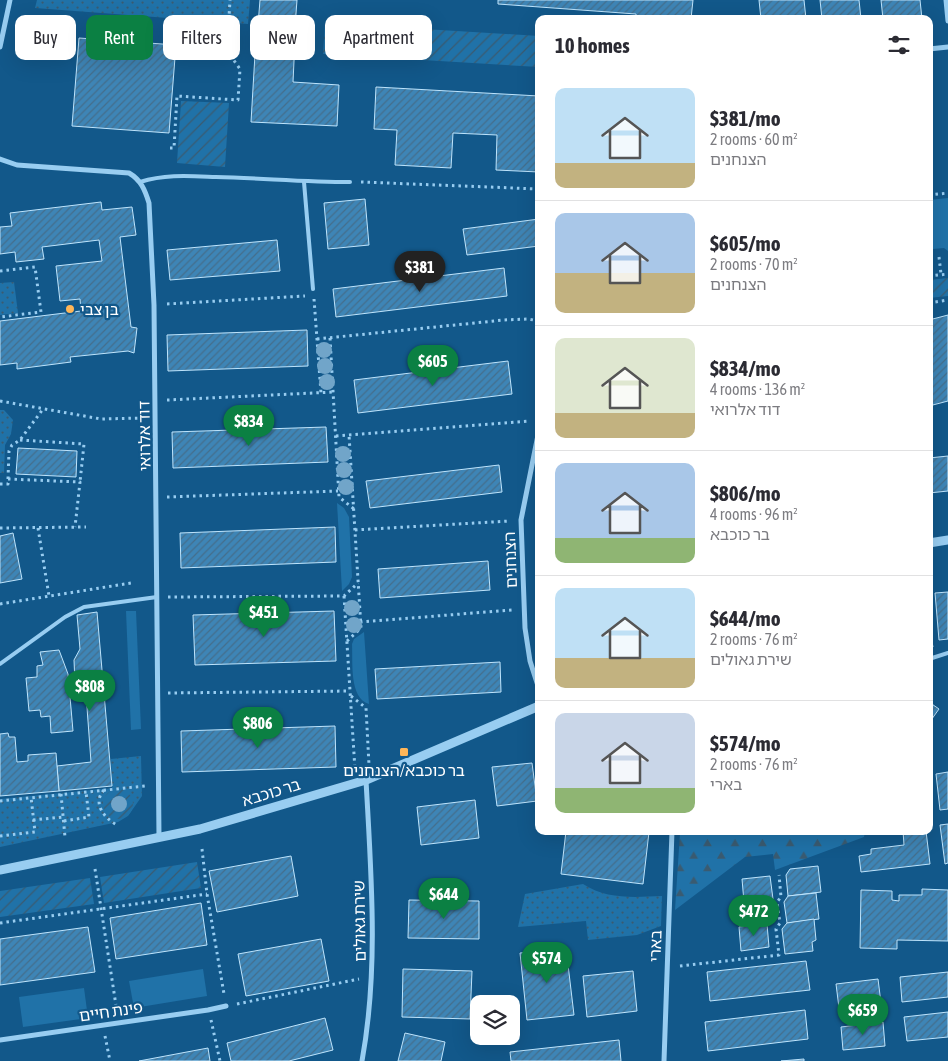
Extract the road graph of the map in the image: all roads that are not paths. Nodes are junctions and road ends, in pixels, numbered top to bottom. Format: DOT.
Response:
graph roads {
  1 [pos="10,0"];
  2 [pos="946,0"];
  3 [pos="948,21"];
  4 [pos="0,44"];
  5 [pos="948,47"];
  6 [pos="933,49"];
  7 [pos="0,159"];
  8 [pos="140,182"];
  9 [pos="304,182"];
  10 [pos="350,182"];
  11 [pos="313,289"];
  12 [pos="535,450"];
  13 [pos="948,540"];
  14 [pos="933,542"];
  15 [pos="157,597"];
  16 [pos="948,653"];
  17 [pos="933,658"];
  18 [pos="0,664"];
  19 [pos="535,677"];
  20 [pos="535,708"];
  21 [pos="368,779"];
  22 [pos="672,835"];
  23 [pos="159,837"];
  24 [pos="0,870"];
  25 [pos="226,1006"];
  26 [pos="0,1040"];
  27 [pos="362,1061"];
  28 [pos="664,1061"];
  1 -- 4 [label="street"];
  2 -- 3 [label="street"];
  5 -- 6 [label="street"];
  7 -- 8 [label="street"];
  8 -- 9 [label="lane"];
  8 -- 15 [label="street, דוד אלרואי"];
  9 -- 10 [label="lane"];
  9 -- 11 [label="lane"];
  12 -- 19 [label="street, הצנחנים"];
  13 -- 14 [label="street"];
  15 -- 18 [label="lane"];
  15 -- 23 [label="street, דוד אלרואי"];
  16 -- 17 [label="lane"];
  20 -- 21 [label="street, בר כוכבא"];
  21 -- 23 [label="street, בר כוכבא"];
  21 -- 27 [label="street, שירת גאולים"];
  22 -- 28 [label="street, בארי"];
  23 -- 24 [label="street, בר כוכבא"];
  25 -- 26 [label="street, פינת חיים"];
}
